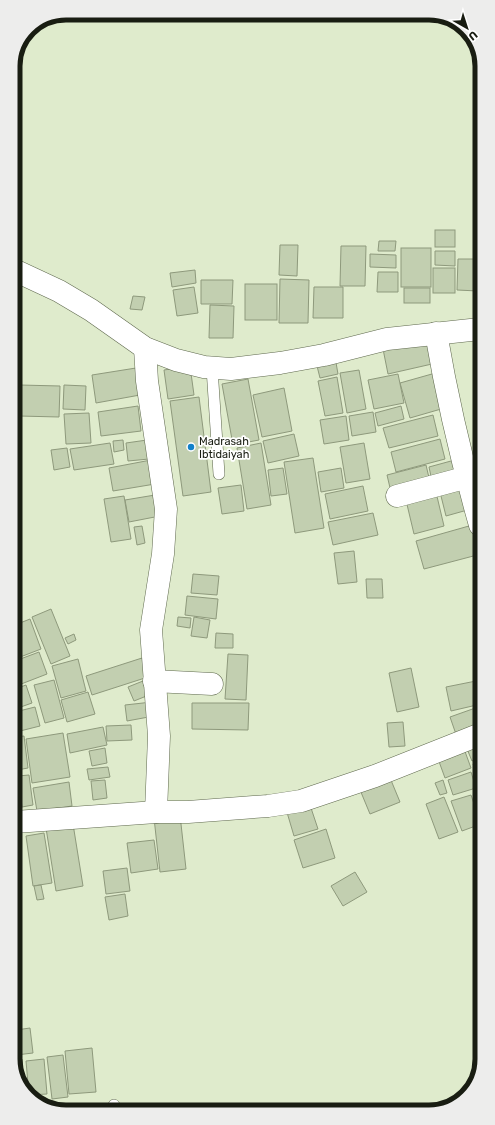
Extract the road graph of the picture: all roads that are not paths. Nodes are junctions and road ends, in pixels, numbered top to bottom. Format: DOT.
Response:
graph roads {
  1 [pos="20,273"];
  2 [pos="475,329"];
  3 [pos="436,333"];
  4 [pos="145,348"];
  5 [pos="212,368"];
  6 [pos="218,474"];
  7 [pos="468,477"];
  8 [pos="397,496"];
  9 [pos="475,505"];
  10 [pos="154,681"];
  11 [pos="212,684"];
  12 [pos="475,736"];
  13 [pos="156,812"];
  14 [pos="20,822"];
  1 -- 4 [label="street"];
  2 -- 3 [label="street"];
  3 -- 5 [label="street"];
  3 -- 7 [label="street"];
  4 -- 5 [label="street"];
  4 -- 10 [label="street"];
  5 -- 6 [label="lane"];
  7 -- 8 [label="street"];
  7 -- 9 [label="street"];
  10 -- 11 [label="street"];
  10 -- 13 [label="street"];
  12 -- 13 [label="street"];
  13 -- 14 [label="street"];
}
